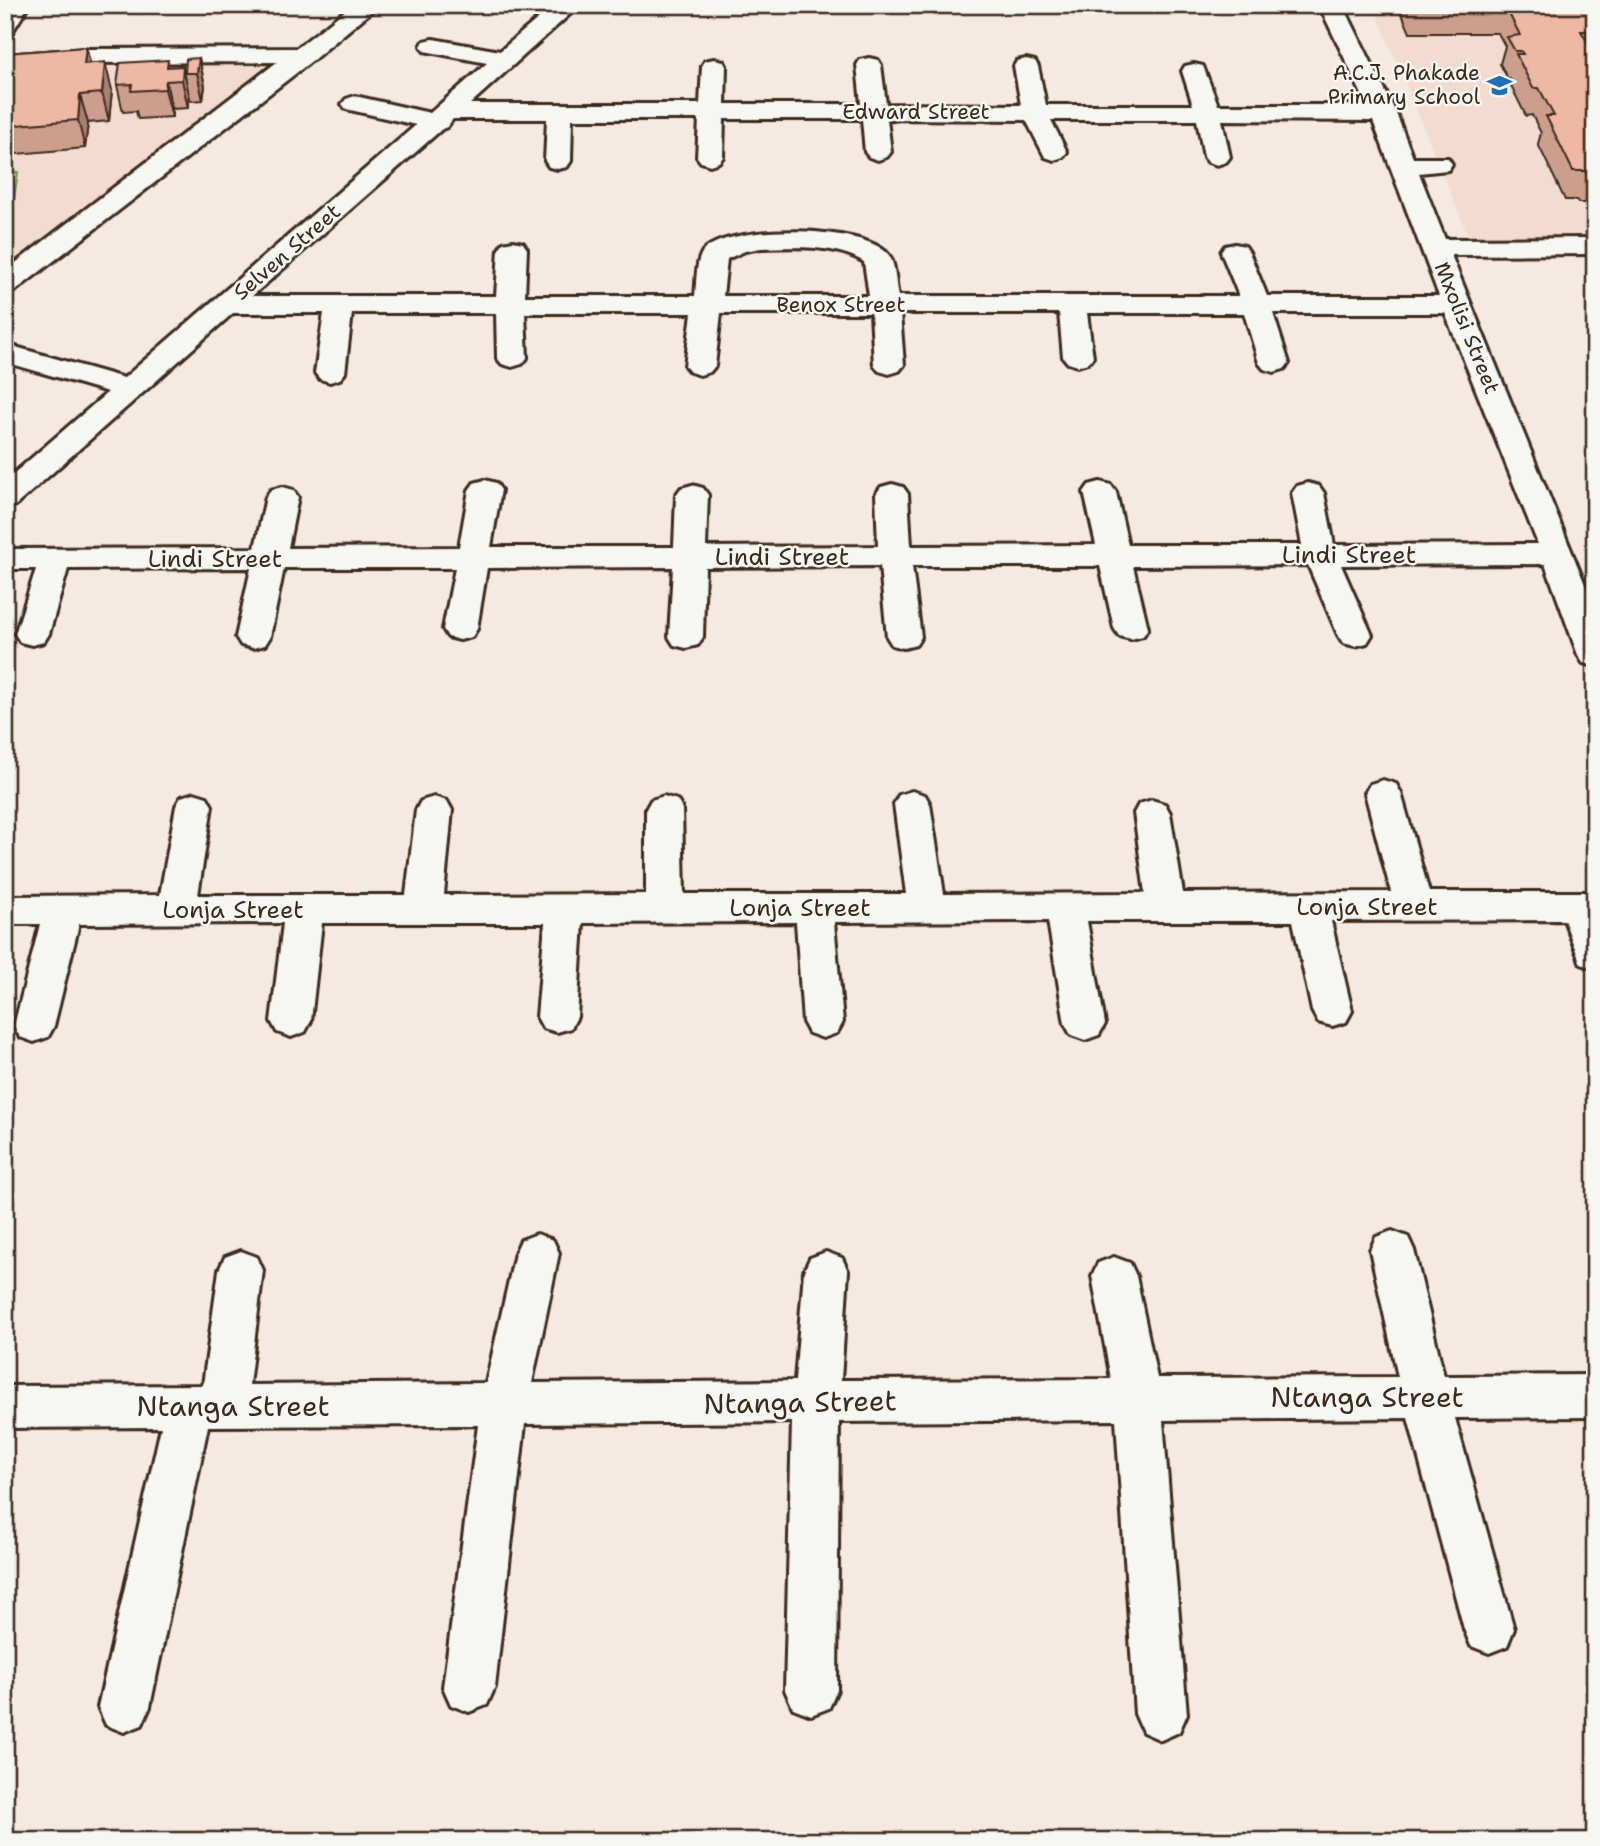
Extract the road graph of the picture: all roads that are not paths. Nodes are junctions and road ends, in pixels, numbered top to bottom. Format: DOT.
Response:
graph roads {
  1 [pos="17,5"];
  2 [pos="367,5"];
  3 [pos="568,5"];
  4 [pos="1331,5"];
  5 [pos="5,26"];
  6 [pos="433,46"];
  7 [pos="304,55"];
  8 [pos="507,60"];
  9 [pos="5,62"];
  10 [pos="869,65"];
  11 [pos="714,66"];
  12 [pos="1026,66"];
  13 [pos="1194,71"];
  14 [pos="355,104"];
  15 [pos="560,111"];
  16 [pos="713,112"];
  17 [pos="874,112"];
  18 [pos="1035,113"];
  19 [pos="1208,113"];
  20 [pos="1383,113"];
  21 [pos="444,116"];
  22 [pos="878,152"];
  23 [pos="1054,152"];
  24 [pos="710,157"];
  25 [pos="1217,157"];
  26 [pos="558,161"];
  27 [pos="1439,164"];
  28 [pos="1404,166"];
  29 [pos="1595,246"];
  30 [pos="1434,247"];
  31 [pos="513,249"];
  32 [pos="1235,252"];
  33 [pos="5,285"];
  34 [pos="226,304"];
  35 [pos="707,304"];
  36 [pos="1256,304"];
  37 [pos="1457,304"];
  38 [pos="340,305"];
  39 [pos="510,305"];
  40 [pos="885,305"];
  41 [pos="1072,305"];
  42 [pos="5,353"];
  43 [pos="512,358"];
  44 [pos="1078,358"];
  45 [pos="1274,363"];
  46 [pos="889,365"];
  47 [pos="700,366"];
  48 [pos="330,373"];
  49 [pos="130,389"];
  50 [pos="485,490"];
  51 [pos="1100,492"];
  52 [pos="1308,493"];
  53 [pos="892,494"];
  54 [pos="692,495"];
  55 [pos="282,497"];
  56 [pos="5,498"];
  57 [pos="1558,554"];
  58 [pos="1320,555"];
  59 [pos="895,556"];
  60 [pos="1114,556"];
  61 [pos="688,557"];
  62 [pos="269,558"];
  63 [pos="473,558"];
  64 [pos="5,559"];
  65 [pos="55,559"];
  66 [pos="1131,628"];
  67 [pos="460,629"];
  68 [pos="32,634"];
  69 [pos="1355,635"];
  70 [pos="904,636"];
  71 [pos="253,637"];
  72 [pos="686,637"];
  73 [pos="1595,655"];
  74 [pos="1383,793"];
  75 [pos="912,804"];
  76 [pos="194,806"];
  77 [pos="664,809"];
  78 [pos="434,810"];
  79 [pos="1152,813"];
  80 [pos="1587,906"];
  81 [pos="1166,907"];
  82 [pos="1309,907"];
  83 [pos="1414,907"];
  84 [pos="814,908"];
  85 [pos="927,908"];
  86 [pos="1065,908"];
  87 [pos="304,909"];
  88 [pos="424,909"];
  89 [pos="565,909"];
  90 [pos="665,909"];
  91 [pos="5,910"];
  92 [pos="63,910"];
  93 [pos="177,910"];
  94 [pos="1595,954"];
  95 [pos="1332,1011"];
  96 [pos="557,1017"];
  97 [pos="291,1021"];
  98 [pos="823,1022"];
  99 [pos="1085,1024"];
  100 [pos="34,1026"];
  101 [pos="1392,1250"];
  102 [pos="537,1253"];
  103 [pos="241,1270"];
  104 [pos="826,1271"];
  105 [pos="1114,1276"];
  106 [pos="1595,1396"];
  107 [pos="1426,1397"];
  108 [pos="1138,1399"];
  109 [pos="816,1401"];
  110 [pos="504,1405"];
  111 [pos="206,1406"];
  112 [pos="5,1407"];
  113 [pos="1489,1629"];
  114 [pos="468,1687"];
  115 [pos="811,1690"];
  116 [pos="124,1707"];
  117 [pos="1161,1714"];
  1 -- 5 [label="street"];
  2 -- 7 [label="street"];
  3 -- 8 [label="street, Selven Street"];
  4 -- 20 [label="street, Mxolisi Street"];
  6 -- 8 [label="street"];
  7 -- 9 [label="street"];
  7 -- 33 [label="street"];
  8 -- 21 [label="street, Selven Street"];
  10 -- 17 [label="street"];
  11 -- 16 [label="street"];
  12 -- 18 [label="street"];
  13 -- 19 [label="street"];
  14 -- 21 [label="street, Edward Street"];
  15 -- 16 [label="street, Edward Street"];
  15 -- 21 [label="street, Edward Street"];
  15 -- 26 [label="street"];
  16 -- 17 [label="street, Edward Street"];
  16 -- 24 [label="street"];
  17 -- 18 [label="street, Edward Street"];
  17 -- 22 [label="street"];
  18 -- 19 [label="street, Edward Street"];
  18 -- 23 [label="street"];
  19 -- 20 [label="street, Edward Street"];
  19 -- 25 [label="street"];
  20 -- 28 [label="street, Mxolisi Street"];
  21 -- 34 [label="street, Selven Street"];
  27 -- 28 [label="street"];
  28 -- 30 [label="street, Mxolisi Street"];
  29 -- 30 [label="street"];
  30 -- 37 [label="street, Mxolisi Street"];
  31 -- 39 [label="street"];
  32 -- 36 [label="street"];
  34 -- 38 [label="street, Benox Street"];
  34 -- 49 [label="street, Selven Street"];
  35 -- 39 [label="street, Benox Street"];
  35 -- 40 [label="street, Benox Street"];
  35 -- 40 [label="street"];
  35 -- 47 [label="street"];
  36 -- 37 [label="street, Benox Street"];
  36 -- 41 [label="street, Benox Street"];
  36 -- 45 [label="street"];
  37 -- 57 [label="street, Mxolisi Street"];
  38 -- 39 [label="street, Benox Street"];
  38 -- 48 [label="street"];
  39 -- 43 [label="street"];
  40 -- 41 [label="street, Benox Street"];
  40 -- 46 [label="street"];
  41 -- 44 [label="street"];
  42 -- 49 [label="street"];
  49 -- 56 [label="street, Selven Street"];
  50 -- 63 [label="street"];
  51 -- 60 [label="street"];
  52 -- 58 [label="street"];
  53 -- 59 [label="street"];
  54 -- 61 [label="street"];
  55 -- 62 [label="street"];
  57 -- 58 [label="street, Lindi Street"];
  57 -- 73 [label="street, Mxolisi Street"];
  58 -- 60 [label="street, Lindi Street"];
  58 -- 69 [label="street"];
  59 -- 60 [label="street, Lindi Street"];
  59 -- 61 [label="street, Lindi Street"];
  59 -- 70 [label="street"];
  60 -- 66 [label="street"];
  61 -- 63 [label="street, Lindi Street"];
  61 -- 72 [label="street"];
  62 -- 63 [label="street, Lindi Street"];
  62 -- 65 [label="street, Lindi Street"];
  62 -- 71 [label="street"];
  63 -- 67 [label="street"];
  64 -- 65 [label="street, Lindi Street"];
  65 -- 68 [label="street"];
  74 -- 83 [label="street"];
  75 -- 85 [label="street"];
  76 -- 93 [label="street"];
  77 -- 90 [label="street"];
  78 -- 88 [label="street"];
  79 -- 81 [label="street"];
  80 -- 83 [label="street, Lonja Street"];
  80 -- 94 [label="street"];
  81 -- 82 [label="street, Lonja Street"];
  81 -- 86 [label="street, Lonja Street"];
  82 -- 83 [label="street, Lonja Street"];
  82 -- 95 [label="street"];
  84 -- 85 [label="street, Lonja Street"];
  84 -- 90 [label="street, Lonja Street"];
  84 -- 98 [label="street"];
  85 -- 86 [label="street, Lonja Street"];
  86 -- 99 [label="street"];
  87 -- 88 [label="street, Lonja Street"];
  87 -- 93 [label="street, Lonja Street"];
  87 -- 97 [label="street"];
  88 -- 89 [label="street, Lonja Street"];
  89 -- 90 [label="street, Lonja Street"];
  89 -- 96 [label="street"];
  91 -- 92 [label="street, Lonja Street"];
  92 -- 93 [label="street, Lonja Street"];
  92 -- 100 [label="street"];
  101 -- 107 [label="street"];
  102 -- 110 [label="street"];
  103 -- 111 [label="street"];
  104 -- 109 [label="street"];
  105 -- 108 [label="street"];
  106 -- 107 [label="street, Ntanga Street"];
  107 -- 108 [label="street, Ntanga Street"];
  107 -- 113 [label="street"];
  108 -- 109 [label="street, Ntanga Street"];
  108 -- 117 [label="street"];
  109 -- 110 [label="street, Ntanga Street"];
  109 -- 115 [label="street"];
  110 -- 111 [label="street, Ntanga Street"];
  110 -- 114 [label="street"];
  111 -- 112 [label="street, Ntanga Street"];
  111 -- 116 [label="street"];
}
